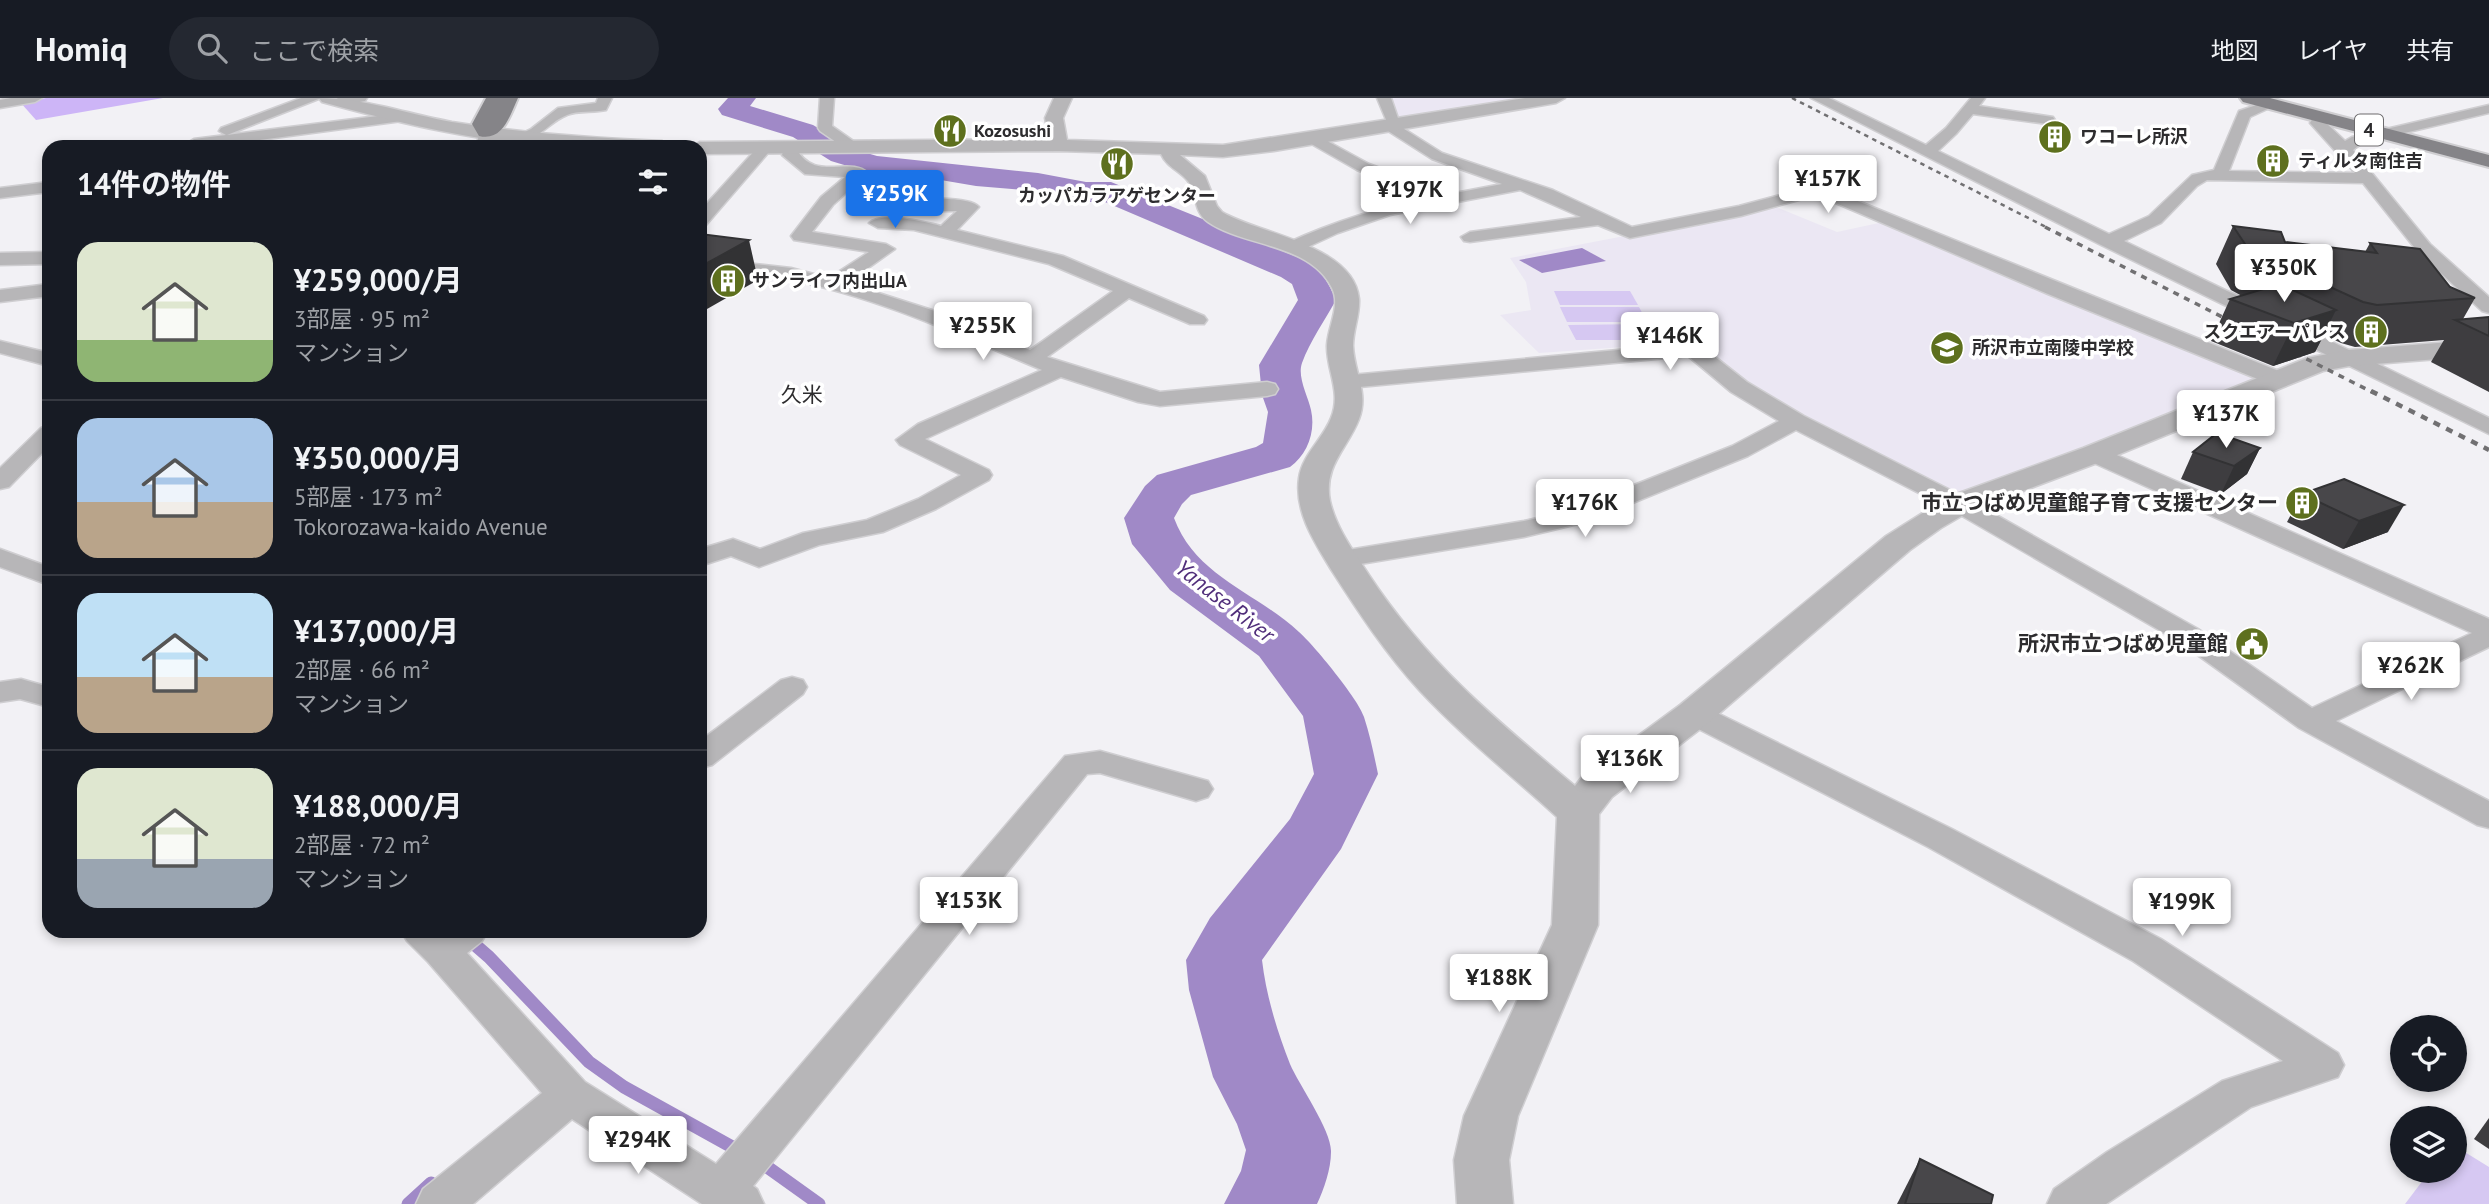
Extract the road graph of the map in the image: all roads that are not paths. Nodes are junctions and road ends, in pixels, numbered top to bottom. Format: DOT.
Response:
graph roads {
  1 [pos="35,98"];
  2 [pos="314,98"];
  3 [pos="360,98"];
  4 [pos="495,98"];
  5 [pos="509,98"];
  6 [pos="605,98"];
  7 [pos="827,98"];
  8 [pos="1063,98"];
  9 [pos="1384,98"];
  10 [pos="1556,98"];
  11 [pos="1818,98"];
  12 [pos="2249,98"];
  13 [pos="334,100"];
  14 [pos="0,104"];
  15 [pos="1974,104"];
  16 [pos="2272,104"];
  17 [pos="2489,108"];
  18 [pos="402,117"];
  19 [pos="2320,117"];
  20 [pos="2048,120"];
  21 [pos="1392,126"];
  22 [pos="2382,134"];
  23 [pos="519,138"];
  24 [pos="485,139"];
  25 [pos="1313,139"];
  26 [pos="206,140"];
  27 [pos="235,140"];
  28 [pos="551,140"];
  29 [pos="1059,145"];
  30 [pos="707,148"];
  31 [pos="850,148"];
  32 [pos="790,149"];
  33 [pos="2344,149"];
  34 [pos="763,150"];
  35 [pos="1170,151"];
  36 [pos="1927,152"];
  37 [pos="2489,161"];
  38 [pos="2220,174"];
  39 [pos="2367,178"];
  40 [pos="1520,186"];
  41 [pos="42,188"];
  42 [pos="0,193"];
  43 [pos="1449,199"];
  44 [pos="707,213"];
  45 [pos="1602,219"];
  46 [pos="878,223"];
  47 [pos="944,233"];
  48 [pos="1470,237"];
  49 [pos="2107,241"];
  50 [pos="42,243"];
  51 [pos="858,244"];
  52 [pos="1293,247"];
  53 [pos="2,253"];
  54 [pos="42,257"];
  55 [pos="707,265"];
  56 [pos="0,280"];
  57 [pos="832,285"];
  58 [pos="1127,290"];
  59 [pos="42,291"];
  60 [pos="0,296"];
  61 [pos="2489,307"];
  62 [pos="1197,320"];
  63 [pos="0,347"];
  64 [pos="2489,347"];
  65 [pos="42,358"];
  66 [pos="2349,358"];
  67 [pos="1031,359"];
  68 [pos="1059,370"];
  69 [pos="2278,379"];
  70 [pos="1349,381"];
  71 [pos="1267,389"];
  72 [pos="1796,421"];
  73 [pos="2489,428"];
  74 [pos="42,440"];
  75 [pos="2094,454"];
  76 [pos="0,482"];
  77 [pos="1959,504"];
  78 [pos="707,556"];
  79 [pos="0,557"];
  80 [pos="1342,559"];
  81 [pos="42,575"];
  82 [pos="2489,630"];
  83 [pos="2489,636"];
  84 [pos="792,687"];
  85 [pos="0,692"];
  86 [pos="42,695"];
  87 [pos="1694,714"];
  88 [pos="2310,721"];
  89 [pos="707,752"];
  90 [pos="1196,789"];
  91 [pos="1578,812"];
  92 [pos="2489,816"];
  93 [pos="444,938"];
  94 [pos="570,1095"];
  95 [pos="742,1177"];
  96 [pos="439,1204"];
  97 [pos="1485,1204"];
  98 [pos="2070,1204"];
  1 -- 14 [label="street"];
  2 -- 26 [label="street"];
  3 -- 13 [label="street"];
  4 -- 24 [label="main road"];
  5 -- 24 [label="main road"];
  6 -- 23 [label="street"];
  7 -- 31 [label="street"];
  8 -- 29 [label="street"];
  9 -- 21 [label="street"];
  10 -- 21 [label="street"];
  11 -- 36 [label="street"];
  12 -- 16 [label="main road, 4"];
  13 -- 18 [label="street"];
  15 -- 20 [label="street"];
  15 -- 36 [label="street"];
  16 -- 19 [label="main road, 4"];
  16 -- 38 [label="street"];
  17 -- 22 [label="street"];
  18 -- 24 [label="street"];
  18 -- 27 [label="street"];
  19 -- 22 [label="main road, 4"];
  19 -- 33 [label="street"];
  21 -- 25 [label="street"];
  21 -- 40 [label="street"];
  22 -- 33 [label="street"];
  22 -- 37 [label="main road, 4"];
  23 -- 24 [label="street"];
  23 -- 28 [label="street"];
  25 -- 35 [label="street"];
  25 -- 43 [label="street"];
  29 -- 31 [label="street"];
  29 -- 35 [label="street"];
  30 -- 34 [label="street"];
  31 -- 32 [label="street"];
  32 -- 34 [label="street"];
  32 -- 51 [label="street"];
  33 -- 39 [label="street"];
  34 -- 44 [label="street"];
  35 -- 52 [label="street"];
  36 -- 49 [label="street"];
  38 -- 39 [label="street"];
  38 -- 49 [label="street"];
  39 -- 61 [label="street"];
  40 -- 43 [label="street"];
  40 -- 45 [label="street"];
  41 -- 42 [label="street"];
  43 -- 52 [label="street"];
  45 -- 48 [label="street"];
  45 -- 69 [label="street"];
  46 -- 47 [label="street"];
  46 -- 47 [label="street"];
  46 -- 51 [label="street"];
  47 -- 58 [label="street"];
  49 -- 66 [label="street"];
  50 -- 53 [label="street"];
  51 -- 57 [label="street"];
  52 -- 70 [label="street"];
  53 -- 54 [label="street"];
  53 -- 56 [label="street"];
  55 -- 57 [label="street"];
  57 -- 67 [label="street"];
  58 -- 62 [label="street"];
  58 -- 67 [label="street"];
  59 -- 60 [label="street"];
  63 -- 65 [label="street"];
  64 -- 66 [label="street"];
  66 -- 69 [label="street"];
  66 -- 73 [label="street"];
  67 -- 68 [label="street"];
  68 -- 71 [label="street"];
  68 -- 78 [label="street"];
  69 -- 75 [label="street"];
  70 -- 72 [label="street"];
  70 -- 80 [label="street"];
  72 -- 77 [label="street"];
  72 -- 80 [label="street"];
  74 -- 76 [label="street"];
  75 -- 77 [label="street"];
  75 -- 82 [label="street"];
  77 -- 87 [label="street"];
  77 -- 88 [label="street"];
  79 -- 81 [label="street"];
  80 -- 91 [label="street"];
  83 -- 88 [label="street"];
  84 -- 89 [label="street"];
  85 -- 86 [label="street"];
  87 -- 91 [label="street"];
  87 -- 98 [label="street"];
  88 -- 92 [label="street"];
  90 -- 95 [label="street"];
  91 -- 97 [label="street"];
  93 -- 94 [label="street"];
  94 -- 95 [label="street"];
  94 -- 96 [label="street"];
}
